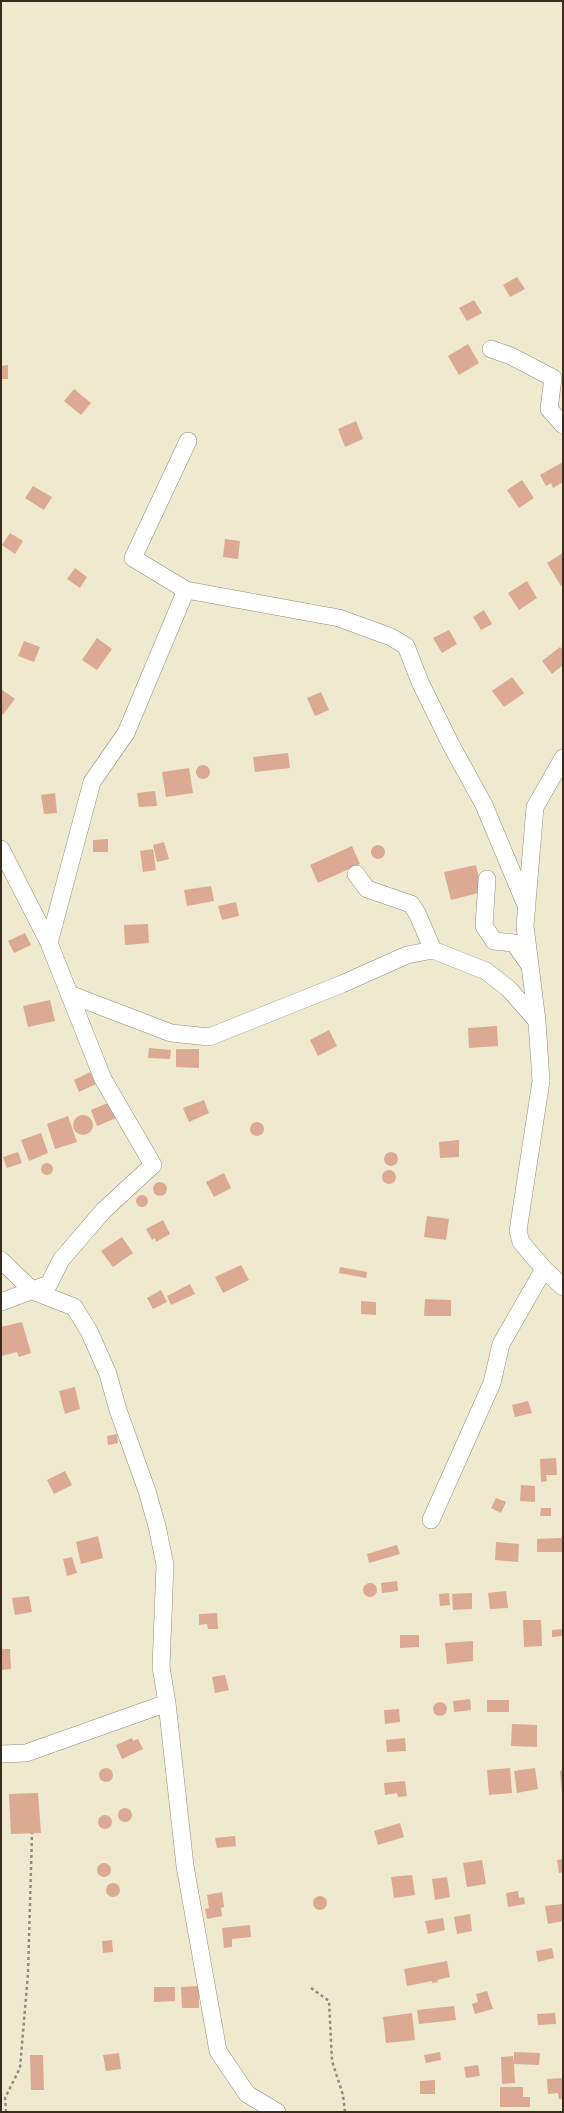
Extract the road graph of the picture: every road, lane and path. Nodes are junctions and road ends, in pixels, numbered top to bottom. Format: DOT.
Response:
graph roads {
  1 [pos="491,349"];
  2 [pos="563,425"];
  3 [pos="188,442"];
  4 [pos="186,590"];
  5 [pos="563,758"];
  6 [pos="3,860"];
  7 [pos="356,874"];
  8 [pos="487,879"];
  9 [pos="526,905"];
  10 [pos="49,943"];
  11 [pos="433,950"];
  12 [pos="530,965"];
  13 [pos="69,994"];
  14 [pos="537,1020"];
  15 [pos="1,1260"];
  16 [pos="544,1269"];
  17 [pos="563,1288"];
  18 [pos="33,1291"];
  19 [pos="1,1302"];
  20 [pos="431,1520"];
  21 [pos="167,1703"];
  22 [pos="1,1754"];
  23 [pos="32,1833"];
  24 [pos="311,1988"];
  25 [pos="6,2112"];
  26 [pos="277,2112"];
  27 [pos="345,2112"];
  1 -- 2 [label="street"];
  3 -- 4 [label="street"];
  4 -- 9 [label="street"];
  4 -- 10 [label="street"];
  5 -- 9 [label="street"];
  6 -- 10 [label="street"];
  7 -- 11 [label="street"];
  8 -- 12 [label="street"];
  9 -- 12 [label="street"];
  10 -- 13 [label="street"];
  11 -- 13 [label="street"];
  11 -- 14 [label="street"];
  12 -- 14 [label="street"];
  13 -- 18 [label="street"];
  14 -- 16 [label="street"];
  15 -- 18 [label="street"];
  16 -- 17 [label="street"];
  16 -- 20 [label="street"];
  18 -- 19 [label="street"];
  18 -- 21 [label="street"];
  21 -- 22 [label="street"];
  21 -- 26 [label="street"];
  23 -- 25 [label="path"];
  24 -- 27 [label="path"];
}
